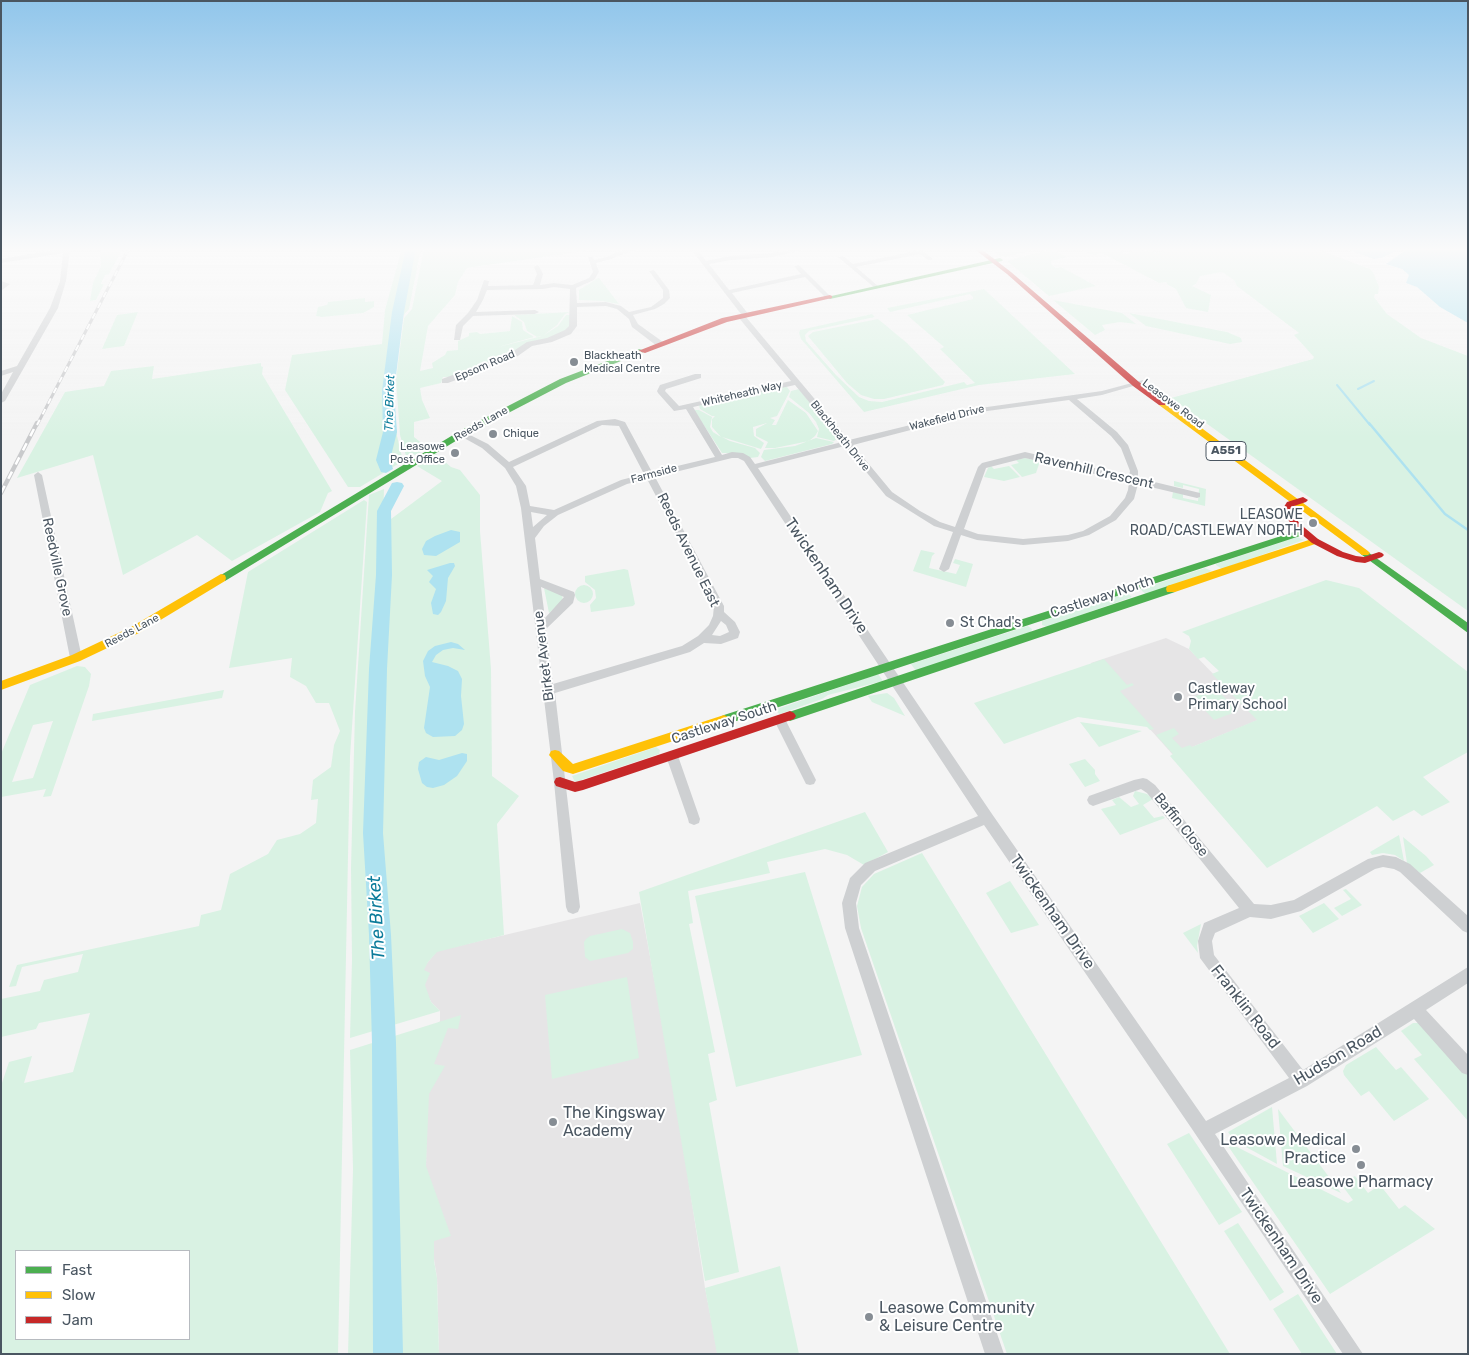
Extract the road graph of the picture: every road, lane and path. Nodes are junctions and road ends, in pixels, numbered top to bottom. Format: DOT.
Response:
graph roads {
  1 [pos="52,311"];
  2 [pos="473,311"];
  3 [pos="574,311"];
  4 [pos="625,311"];
  5 [pos="640,311"];
  6 [pos="741,311"];
  7 [pos="767,311"];
  8 [pos="1056,311"];
  9 [pos="535,312"];
  10 [pos="471,314"];
  11 [pos="629,314"];
  12 [pos="744,316"];
  13 [pos="457,338"];
  14 [pos="660,344"];
  15 [pos="19,368"];
  16 [pos="1,374"];
  17 [pos="698,376"];
  18 [pos="445,382"];
  19 [pos="796,382"];
  20 [pos="1140,383"];
  21 [pos="1070,396"];
  22 [pos="1,401"];
  23 [pos="688,406"];
  24 [pos="461,434"];
  25 [pos="846,443"];
  26 [pos="720,458"];
  27 [pos="508,466"];
  28 [pos="753,468"];
  29 [pos="650,474"];
  30 [pos="38,475"];
  31 [pos="1134,480"];
  32 [pos="1197,495"];
  33 [pos="1299,501"];
  34 [pos="526,508"];
  35 [pos="555,513"];
  36 [pos="957,532"];
  37 [pos="1303,532"];
  38 [pos="530,537"];
  39 [pos="1315,541"];
  40 [pos="1375,557"];
  41 [pos="1208,564"];
  42 [pos="944,569"];
  43 [pos="1220,574"];
  44 [pos="535,581"];
  45 [pos="1133,588"];
  46 [pos="1145,599"];
  47 [pos="718,613"];
  48 [pos="1468,620"];
  49 [pos="1030,622"];
  50 [pos="540,629"];
  51 [pos="1468,630"];
  52 [pos="1040,634"];
  53 [pos="702,639"];
  54 [pos="76,658"];
  55 [pos="888,668"];
  56 [pos="897,681"];
  57 [pos="1,686"];
  58 [pos="548,690"];
  59 [pos="766,708"];
  60 [pos="776,721"];
  61 [pos="664,740"];
  62 [pos="555,755"];
  63 [pos="671,756"];
  64 [pos="810,780"];
  65 [pos="560,782"];
  66 [pos="1093,800"];
  67 [pos="987,818"];
  68 [pos="694,819"];
  69 [pos="573,907"];
  70 [pos="1250,910"];
  71 [pos="1468,926"];
  72 [pos="1468,974"];
  73 [pos="1416,1009"];
  74 [pos="1468,1066"];
  75 [pos="1301,1080"];
  76 [pos="1203,1130"];
  77 [pos="995,1354"];
  78 [pos="1354,1354"];
  1 -- 15 [label="street"];
  2 -- 10 [label="street"];
  3 -- 18 [label="street, Epsom Road"];
  4 -- 11 [label="street"];
  5 -- 11 [label="street"];
  6 -- 12 [label="street, Blackheath Drive"];
  7 -- 12 [label="street, Reeds Lane"];
  8 -- 20 [label="street, Leasowe Road / A551"];
  9 -- 10 [label="street"];
  10 -- 13 [label="street"];
  11 -- 14 [label="street"];
  12 -- 14 [label="street, Reeds Lane"];
  12 -- 19 [label="street, Blackheath Drive"];
  14 -- 24 [label="street, Reeds Lane"];
  15 -- 16 [label="street"];
  15 -- 22 [label="street"];
  17 -- 23 [label="street"];
  19 -- 23 [label="street, Whiteheath Way"];
  19 -- 25 [label="street, Blackheath Drive"];
  20 -- 21 [label="street, Wakefield Drive"];
  20 -- 33 [label="street, Leasowe Road / A551"];
  21 -- 25 [label="street, Wakefield Drive"];
  21 -- 31 [label="street"];
  23 -- 26 [label="street, Whiteheath Way"];
  24 -- 27 [label="street, Birket Avenue"];
  24 -- 54 [label="street, Reeds Lane"];
  25 -- 28 [label="street, Wakefield Drive"];
  25 -- 36 [label="street, Blackheath Drive"];
  26 -- 28 [label="street, Farmside"];
  26 -- 29 [label="street, Farmside"];
  27 -- 29 [label="street, Reeds Avenue East"];
  27 -- 34 [label="street, Birket Avenue"];
  28 -- 55 [label="street, Twickenham Drive"];
  29 -- 35 [label="street, Farmside"];
  29 -- 47 [label="street, Reeds Avenue East"];
  30 -- 54 [label="street, Reedville Grove"];
  31 -- 32 [label="street, Ravenhill Crescent"];
  31 -- 36 [label="street, Blackheath Drive"];
  31 -- 36 [label="street, Ravenhill Crescent"];
  33 -- 37 [label="street"];
  33 -- 40 [label="street, Leasowe Road / A551"];
  34 -- 35 [label="street"];
  34 -- 38 [label="street, Birket Avenue"];
  35 -- 38 [label="street, Farmside"];
  36 -- 42 [label="street, Ravenhill Crescent"];
  37 -- 39 [label="street"];
  37 -- 41 [label="street, Castleway North"];
  38 -- 44 [label="street, Birket Avenue"];
  39 -- 40 [label="street"];
  39 -- 43 [label="street, Castleway North"];
  40 -- 48 [label="street, Leasowe Road / A551"];
  40 -- 51 [label="street, Leasowe Road / A551"];
  41 -- 43 [label="street"];
  41 -- 45 [label="street, Castleway North"];
  43 -- 46 [label="street, Castleway North"];
  44 -- 50 [label="street, Birket Avenue"];
  44 -- 50 [label="street"];
  45 -- 46 [label="street"];
  45 -- 49 [label="street, Castleway North"];
  46 -- 52 [label="street, Castleway North"];
  47 -- 53 [label="street, Reeds Avenue East"];
  47 -- 53 [label="street"];
  49 -- 52 [label="street"];
  49 -- 55 [label="street, Castleway North"];
  50 -- 58 [label="street, Birket Avenue"];
  52 -- 56 [label="street, Castleway North"];
  53 -- 58 [label="street, Reeds Avenue East"];
  54 -- 57 [label="street, Reeds Lane"];
  55 -- 56 [label="street, Twickenham Drive"];
  55 -- 59 [label="street, Castleway South"];
  56 -- 60 [label="street, Castleway South"];
  56 -- 67 [label="street, Twickenham Drive"];
  58 -- 62 [label="street, Birket Avenue"];
  59 -- 60 [label="street"];
  59 -- 61 [label="street, Castleway South"];
  60 -- 63 [label="street, Castleway South"];
  60 -- 64 [label="street"];
  61 -- 62 [label="street, Castleway South"];
  61 -- 63 [label="street"];
  62 -- 65 [label="street, Birket Avenue"];
  63 -- 65 [label="street, Castleway South"];
  63 -- 68 [label="street"];
  65 -- 69 [label="street, Birket Avenue"];
  66 -- 70 [label="street, Baffin Close"];
  67 -- 76 [label="street, Twickenham Drive"];
  67 -- 77 [label="street"];
  70 -- 71 [label="street, Franklin Road"];
  70 -- 75 [label="street, Franklin Road"];
  72 -- 73 [label="street, Hudson Road"];
  73 -- 74 [label="street"];
  73 -- 75 [label="street, Hudson Road"];
  75 -- 76 [label="street, Hudson Road"];
  76 -- 78 [label="street, Twickenham Drive"];
}
